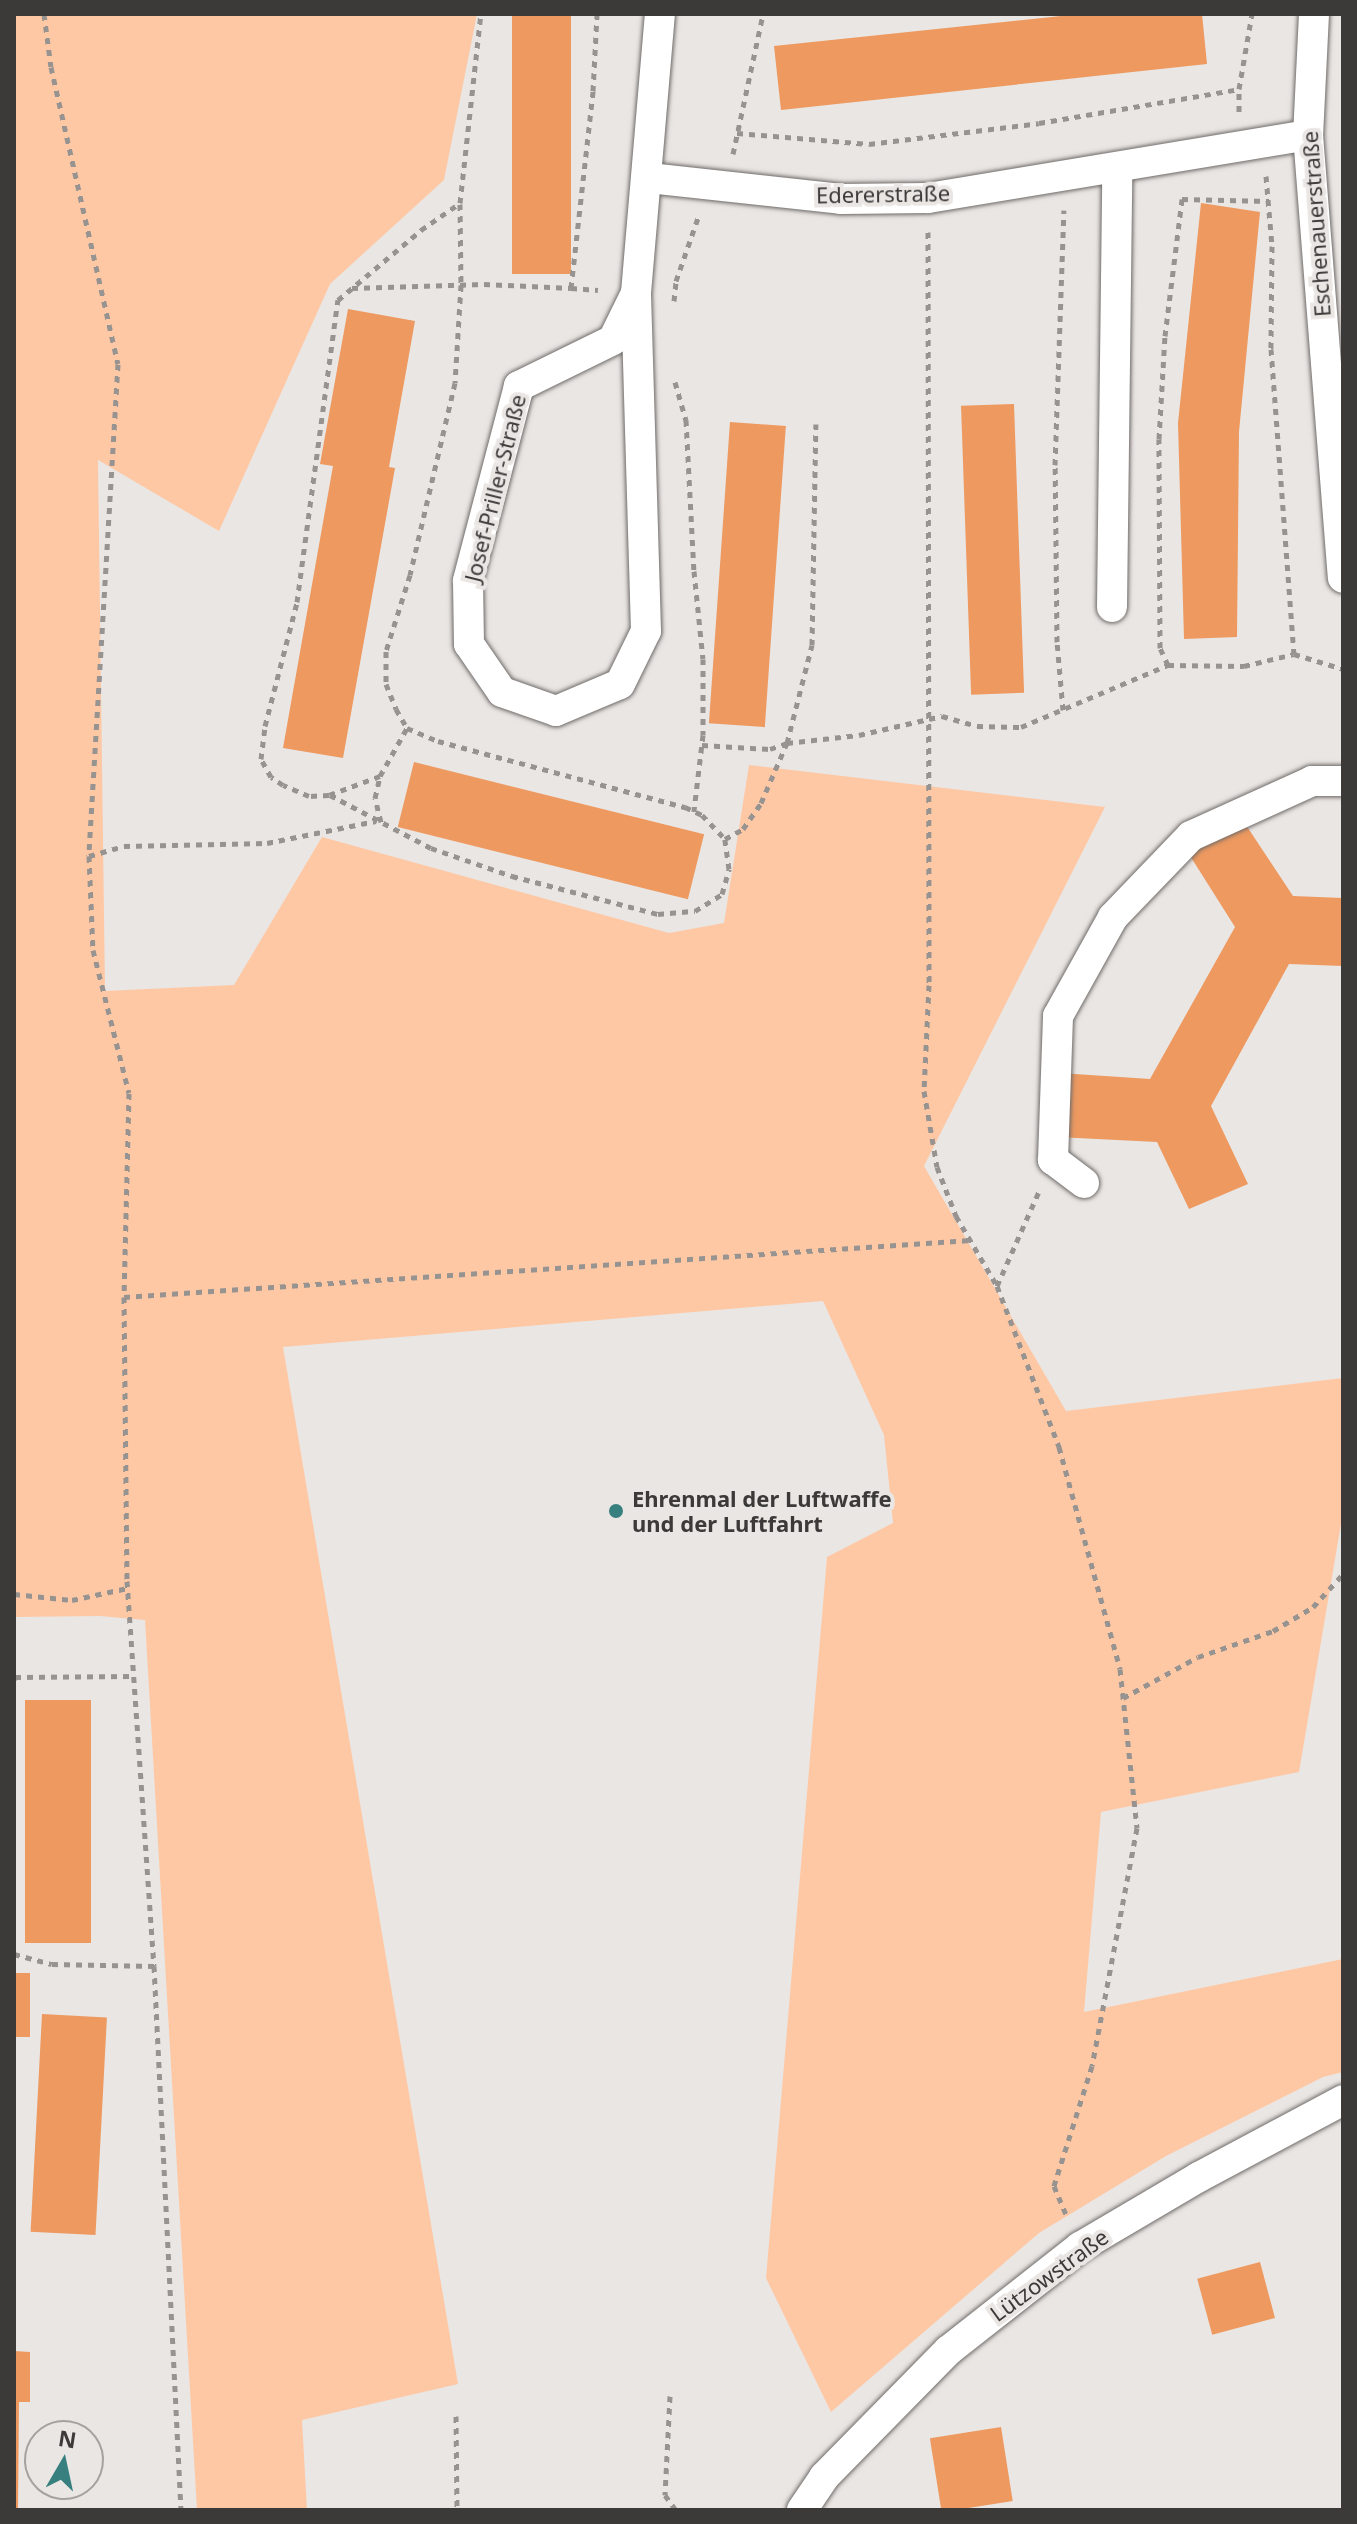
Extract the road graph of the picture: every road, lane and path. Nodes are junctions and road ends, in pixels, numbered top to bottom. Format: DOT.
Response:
graph roads {
  1 [pos="44,14"];
  2 [pos="481,14"];
  3 [pos="597,14"];
  4 [pos="660,14"];
  5 [pos="763,14"];
  6 [pos="1252,14"];
  7 [pos="1314,14"];
  8 [pos="1239,89"];
  9 [pos="737,133"];
  10 [pos="1308,135"];
  11 [pos="1252,144"];
  12 [pos="1117,169"];
  13 [pos="1064,177"];
  14 [pos="649,178"];
  15 [pos="718,186"];
  16 [pos="928,198"];
  17 [pos="1269,201"];
  18 [pos="352,288"];
  19 [pos="636,293"];
  20 [pos="673,309"];
  21 [pos="675,380"];
  22 [pos="816,424"];
  23 [pos="1343,578"];
  24 [pos="1112,607"];
  25 [pos="1294,654"];
  26 [pos="1168,665"];
  27 [pos="1343,669"];
  28 [pos="1063,710"];
  29 [pos="929,719"];
  30 [pos="407,728"];
  31 [pos="787,743"];
  32 [pos="702,745"];
  33 [pos="380,776"];
  34 [pos="1343,781"];
  35 [pos="329,795"];
  36 [pos="694,811"];
  37 [pos="379,822"];
  38 [pos="89,856"];
  39 [pos="1053,1160"];
  40 [pos="1084,1183"];
  41 [pos="971,1240"];
  42 [pos="997,1286"];
  43 [pos="124,1297"];
  44 [pos="1343,1574"];
  45 [pos="128,1588"];
  46 [pos="14,1594"];
  47 [pos="133,1676"];
  48 [pos="14,1680"];
  49 [pos="1123,1698"];
  50 [pos="14,1954"];
  51 [pos="154,1966"];
  52 [pos="1343,2100"];
  53 [pos="1080,2247"];
  54 [pos="670,2396"];
  55 [pos="456,2416"];
  56 [pos="181,2510"];
  57 [pos="457,2510"];
  58 [pos="676,2510"];
  59 [pos="802,2510"];
  1 -- 38 [label="path"];
  2 -- 18 [label="path"];
  3 -- 18 [label="path"];
  4 -- 14 [label="street, Josef-Priller-Straße"];
  5 -- 9 [label="path"];
  6 -- 8 [label="path"];
  7 -- 10 [label="street, Eschenauerstraße"];
  8 -- 9 [label="path"];
  8 -- 11 [label="path"];
  9 -- 15 [label="path"];
  10 -- 11 [label="street, Edererstraße"];
  10 -- 23 [label="street, Eschenauerstraße"];
  11 -- 12 [label="street, Edererstraße"];
  11 -- 17 [label="path"];
  12 -- 13 [label="street, Edererstraße"];
  12 -- 24 [label="street"];
  13 -- 16 [label="street, Edererstraße"];
  13 -- 28 [label="path"];
  14 -- 15 [label="street, Edererstraße"];
  14 -- 19 [label="street, Josef-Priller-Straße"];
  15 -- 16 [label="street, Edererstraße"];
  15 -- 20 [label="path"];
  16 -- 29 [label="path"];
  17 -- 25 [label="path"];
  17 -- 26 [label="path"];
  18 -- 35 [label="path"];
  19 -- 19 [label="street, Josef-Priller-Straße"];
  21 -- 32 [label="path"];
  22 -- 31 [label="path"];
  25 -- 26 [label="path"];
  25 -- 27 [label="path"];
  26 -- 28 [label="path"];
  28 -- 29 [label="path"];
  29 -- 31 [label="path"];
  29 -- 41 [label="path"];
  30 -- 33 [label="path"];
  31 -- 32 [label="path"];
  31 -- 37 [label="path"];
  32 -- 36 [label="path"];
  33 -- 35 [label="path"];
  33 -- 37 [label="path"];
  34 -- 39 [label="street"];
  35 -- 37 [label="path"];
  37 -- 38 [label="path"];
  38 -- 43 [label="path"];
  39 -- 40 [label="street"];
  39 -- 42 [label="path"];
  41 -- 42 [label="path"];
  41 -- 43 [label="path"];
  42 -- 49 [label="path"];
  43 -- 45 [label="path"];
  44 -- 49 [label="path"];
  45 -- 46 [label="path"];
  45 -- 47 [label="path"];
  47 -- 48 [label="path"];
  47 -- 51 [label="path"];
  49 -- 53 [label="path"];
  50 -- 51 [label="path"];
  51 -- 56 [label="path"];
  52 -- 53 [label="street, Lützowstraße"];
  53 -- 59 [label="street, Lützowstraße"];
  54 -- 58 [label="path"];
  55 -- 57 [label="path"];
}
